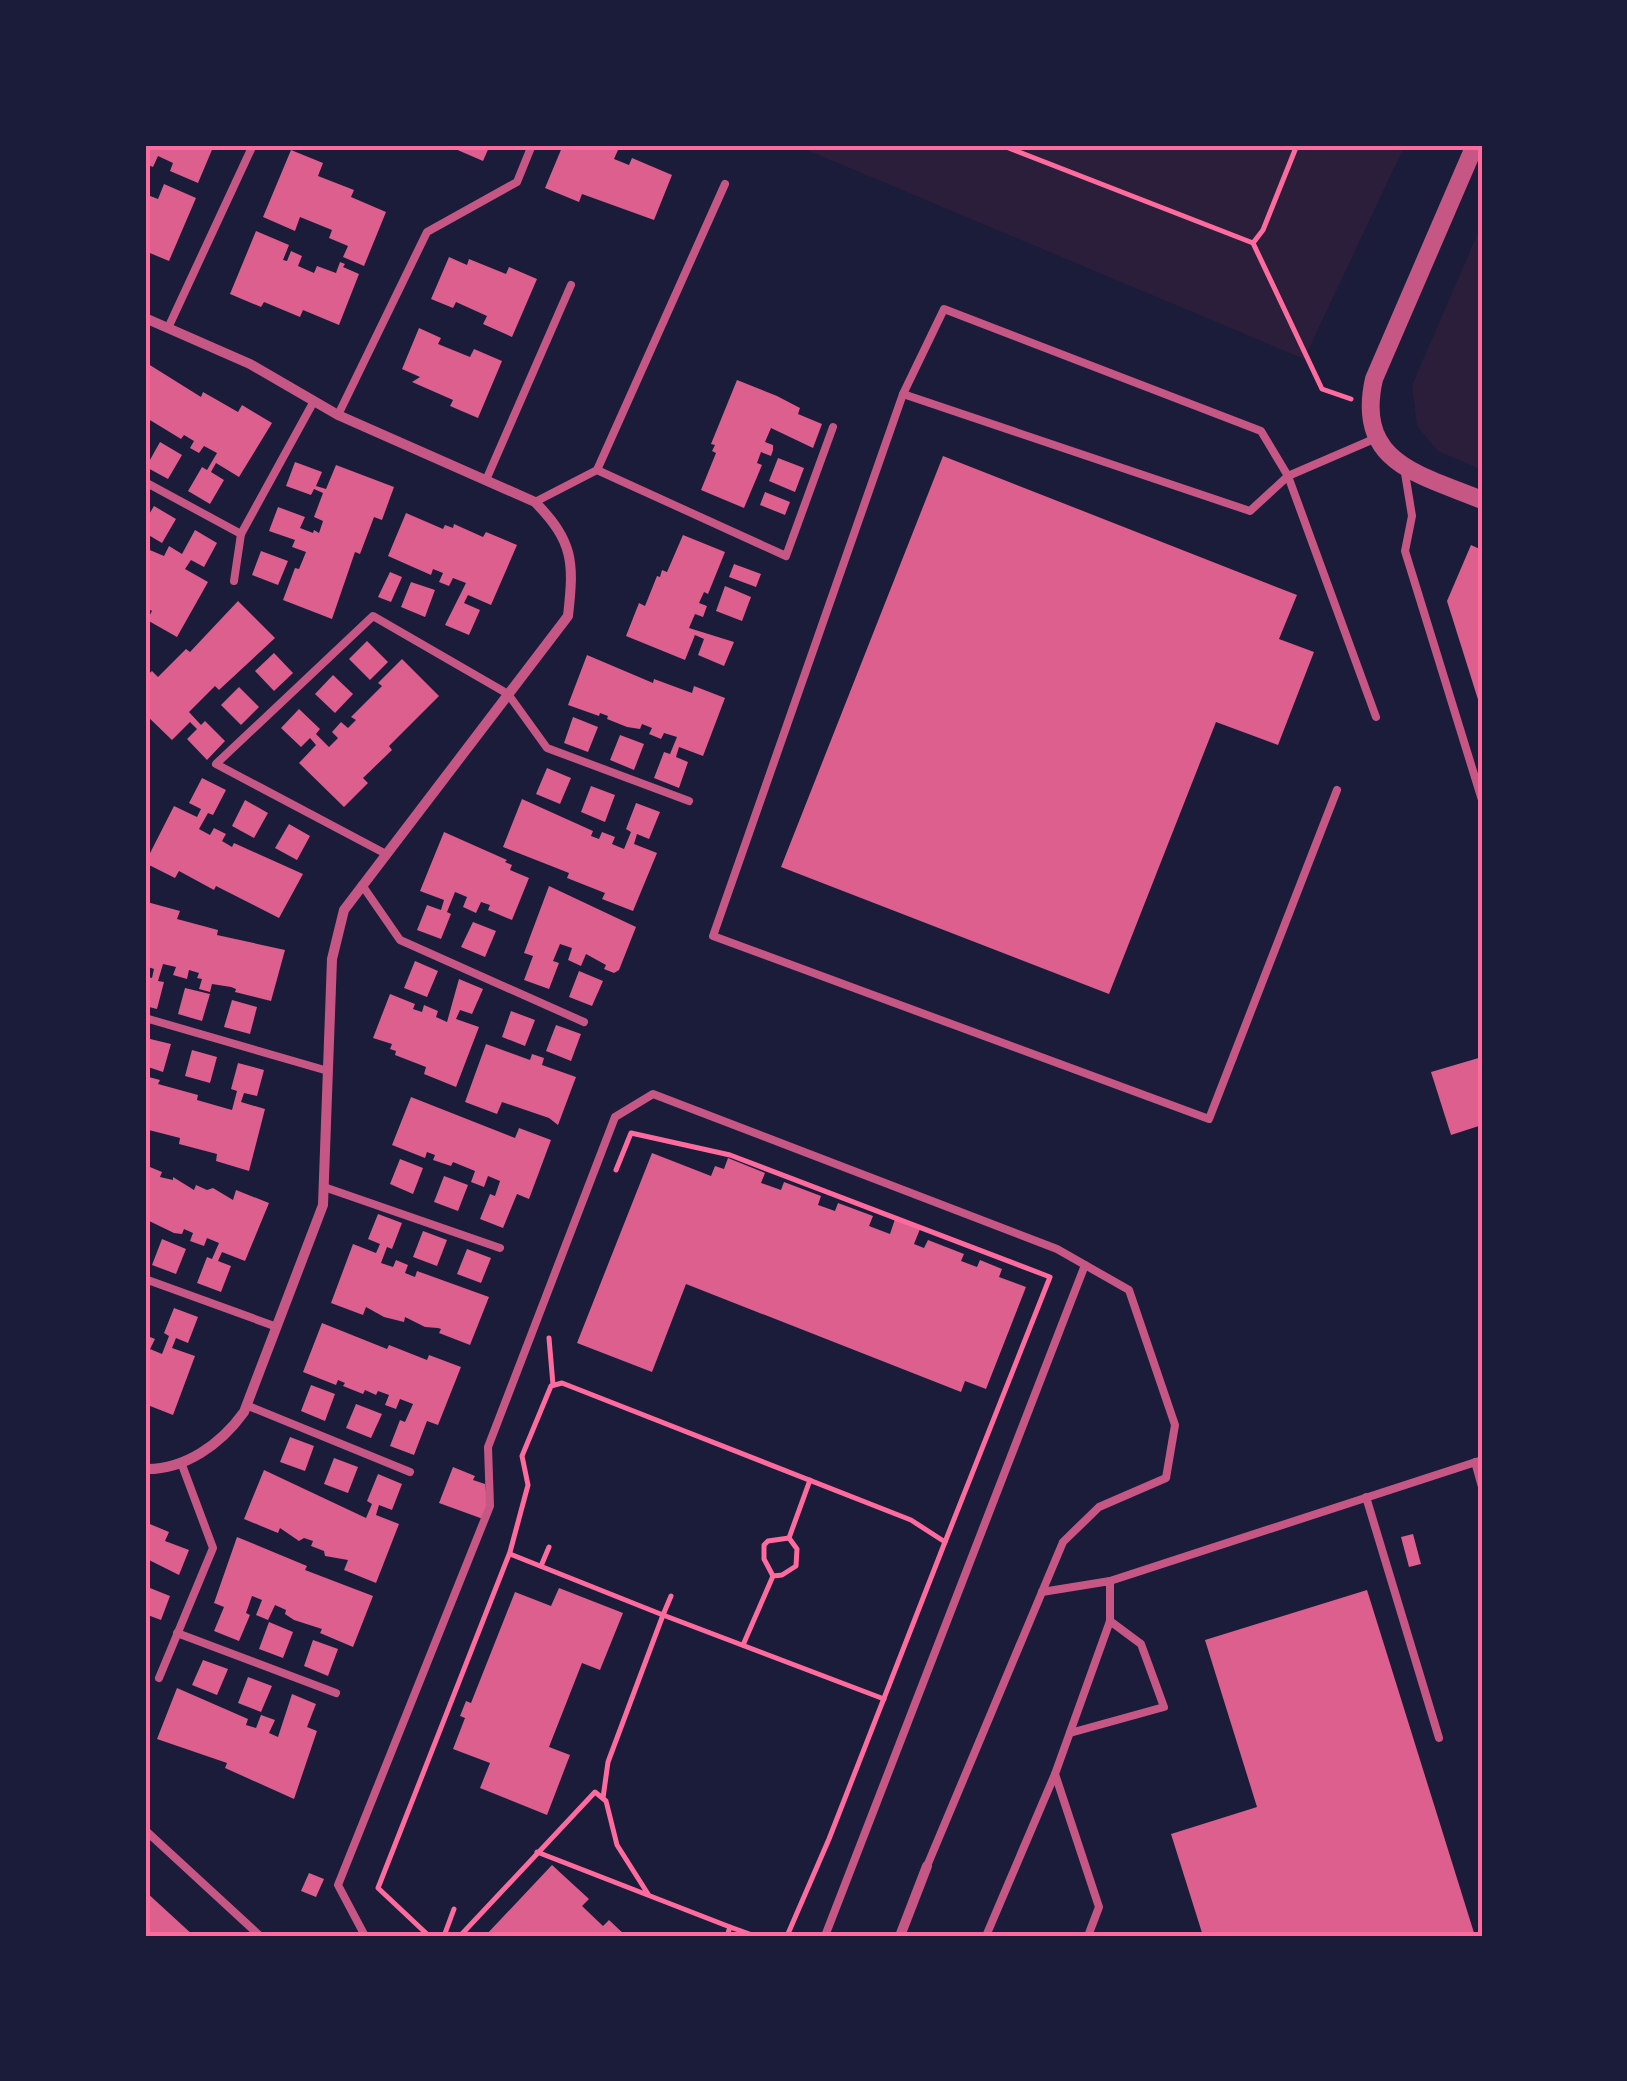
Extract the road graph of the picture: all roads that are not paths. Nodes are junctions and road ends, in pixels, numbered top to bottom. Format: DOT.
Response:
graph roads {
  1 [pos="532,145"];
  2 [pos="1476,145"];
  3 [pos="254,146"];
  4 [pos="725,184"];
  5 [pos="571,285"];
  6 [pos="145,318"];
  7 [pos="168,328"];
  8 [pos="903,394"];
  9 [pos="314,401"];
  10 [pos="338,415"];
  11 [pos="833,426"];
  12 [pos="1374,439"];
  13 [pos="1404,467"];
  14 [pos="597,470"];
  15 [pos="1288,476"];
  16 [pos="486,480"];
  17 [pos="145,482"];
  18 [pos="1482,500"];
  19 [pos="535,502"];
  20 [pos="241,534"];
  21 [pos="234,581"];
  22 [pos="508,694"];
  23 [pos="1376,718"];
  24 [pos="1338,790"];
  25 [pos="1482,800"];
  26 [pos="689,801"];
  27 [pos="386,854"];
  28 [pos="362,885"];
  29 [pos="145,1018"];
  30 [pos="584,1022"];
  31 [pos="328,1070"];
  32 [pos="324,1187"];
  33 [pos="500,1248"];
  34 [pos="1086,1265"];
  35 [pos="145,1279"];
  36 [pos="276,1326"];
  37 [pos="246,1405"];
  38 [pos="1478,1461"];
  39 [pos="182,1465"];
  40 [pos="145,1469"];
  41 [pos="410,1472"];
  42 [pos="1482,1488"];
  43 [pos="1366,1497"];
  44 [pos="1110,1581"];
  45 [pos="1042,1592"];
  46 [pos="1110,1622"];
  47 [pos="177,1634"];
  48 [pos="159,1678"];
  49 [pos="336,1693"];
  50 [pos="1070,1733"];
  51 [pos="1439,1738"];
  52 [pos="1054,1774"];
  53 [pos="145,1830"];
  54 [pos="927,1866"];
  55 [pos="260,1936"];
  56 [pos="365,1936"];
  57 [pos="825,1936"];
  58 [pos="900,1936"];
  59 [pos="986,1936"];
  60 [pos="1088,1936"];
  1 -- 10 [label="lane"];
  2 -- 12 [label="street"];
  3 -- 7 [label="lane"];
  4 -- 14 [label="lane"];
  5 -- 16 [label="lane"];
  6 -- 7 [label="street"];
  7 -- 9 [label="street"];
  8 -- 15 [label="lane"];
  8 -- 15 [label="lane"];
  8 -- 24 [label="lane"];
  9 -- 10 [label="street"];
  9 -- 20 [label="lane"];
  10 -- 16 [label="street"];
  11 -- 14 [label="lane"];
  12 -- 13 [label="street"];
  12 -- 15 [label="lane"];
  13 -- 18 [label="street"];
  13 -- 25 [label="lane"];
  14 -- 19 [label="lane"];
  15 -- 23 [label="lane"];
  16 -- 19 [label="street"];
  17 -- 20 [label="lane"];
  19 -- 22 [label="street"];
  20 -- 21 [label="lane"];
  22 -- 26 [label="lane"];
  22 -- 27 [label="street"];
  22 -- 27 [label="lane"];
  27 -- 28 [label="street"];
  28 -- 30 [label="lane"];
  28 -- 31 [label="street"];
  29 -- 31 [label="lane"];
  31 -- 32 [label="street"];
  32 -- 33 [label="lane"];
  32 -- 36 [label="street"];
  34 -- 45 [label="lane"];
  34 -- 56 [label="lane"];
  34 -- 57 [label="lane"];
  35 -- 36 [label="lane"];
  36 -- 37 [label="street"];
  37 -- 39 [label="street"];
  37 -- 41 [label="lane"];
  38 -- 42 [label="lane"];
  38 -- 43 [label="lane"];
  39 -- 40 [label="street"];
  39 -- 47 [label="lane"];
  43 -- 44 [label="lane"];
  43 -- 51 [label="lane"];
  44 -- 45 [label="lane"];
  44 -- 46 [label="lane"];
  45 -- 54 [label="lane"];
  46 -- 50 [label="lane"];
  46 -- 50 [label="lane"];
  47 -- 48 [label="lane"];
  47 -- 49 [label="lane"];
  50 -- 52 [label="lane"];
  52 -- 59 [label="lane"];
  52 -- 60 [label="lane"];
  53 -- 55 [label="lane"];
  54 -- 58 [label="street"];
}
